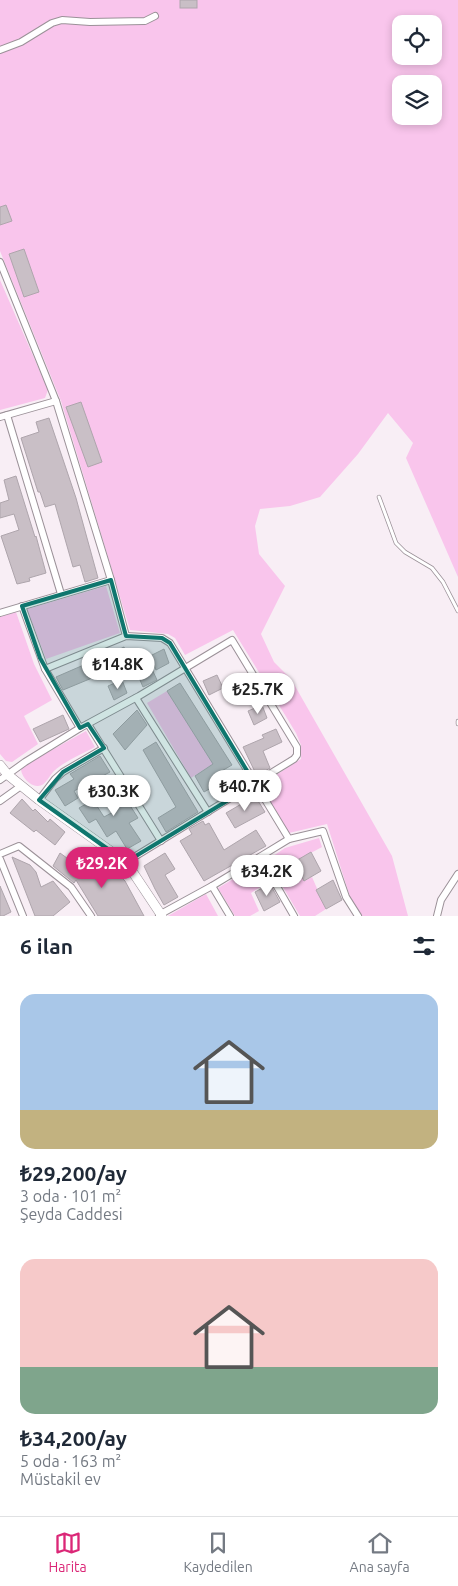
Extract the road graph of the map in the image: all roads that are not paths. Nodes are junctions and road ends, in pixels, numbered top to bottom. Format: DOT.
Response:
graph roads {
  1 [pos="155,16"];
  2 [pos="0,50"];
  3 [pos="0,262"];
  4 [pos="56,402"];
  5 [pos="3,416"];
  6 [pos="379,497"];
  7 [pos="111,580"];
  8 [pos="61,594"];
  9 [pos="22,606"];
  10 [pos="458,611"];
  11 [pos="0,612"];
  12 [pos="126,636"];
  13 [pos="45,669"];
  14 [pos="184,669"];
  15 [pos="136,698"];
  16 [pos="88,724"];
  17 [pos="80,728"];
  18 [pos="104,748"];
  19 [pos="0,765"];
  20 [pos="4,778"];
  21 [pos="255,784"];
  22 [pos="21,786"];
  23 [pos="40,800"];
  24 [pos="0,801"];
  25 [pos="208,812"];
  26 [pos="289,839"];
  27 [pos="161,840"];
  28 [pos="0,854"];
  29 [pos="260,857"];
  30 [pos="0,859"];
  31 [pos="126,862"];
  32 [pos="458,874"];
  33 [pos="212,886"];
  34 [pos="160,915"];
  35 [pos="23,916"];
  36 [pos="91,916"];
  37 [pos="230,916"];
  38 [pos="294,916"];
  39 [pos="358,916"];
  40 [pos="437,916"];
  1 -- 2 [label="street"];
  3 -- 4 [label="street"];
  4 -- 5 [label="street"];
  4 -- 7 [label="street"];
  5 -- 8 [label="street"];
  6 -- 10 [label="lane"];
  7 -- 8 [label="street"];
  7 -- 12 [label="street"];
  8 -- 9 [label="street"];
  9 -- 11 [label="street"];
  9 -- 13 [label="street"];
  12 -- 13 [label="street"];
  12 -- 14 [label="street"];
  13 -- 17 [label="street"];
  14 -- 15 [label="street"];
  14 -- 21 [label="street"];
  14 -- 21 [label="street"];
  15 -- 16 [label="street"];
  15 -- 25 [label="street"];
  16 -- 17 [label="street"];
  16 -- 18 [label="street"];
  17 -- 20 [label="street"];
  18 -- 23 [label="street"];
  18 -- 27 [label="street"];
  19 -- 20 [label="main road"];
  20 -- 22 [label="main road"];
  21 -- 25 [label="street"];
  21 -- 26 [label="street"];
  22 -- 23 [label="main road"];
  22 -- 24 [label="street"];
  23 -- 31 [label="main road"];
  25 -- 27 [label="street"];
  26 -- 29 [label="street"];
  26 -- 39 [label="street"];
  27 -- 31 [label="street"];
  28 -- 36 [label="street"];
  29 -- 33 [label="street"];
  29 -- 38 [label="street"];
  30 -- 35 [label="street"];
  31 -- 34 [label="main road"];
  32 -- 40 [label="street"];
  33 -- 34 [label="street"];
  33 -- 37 [label="street"];
}
